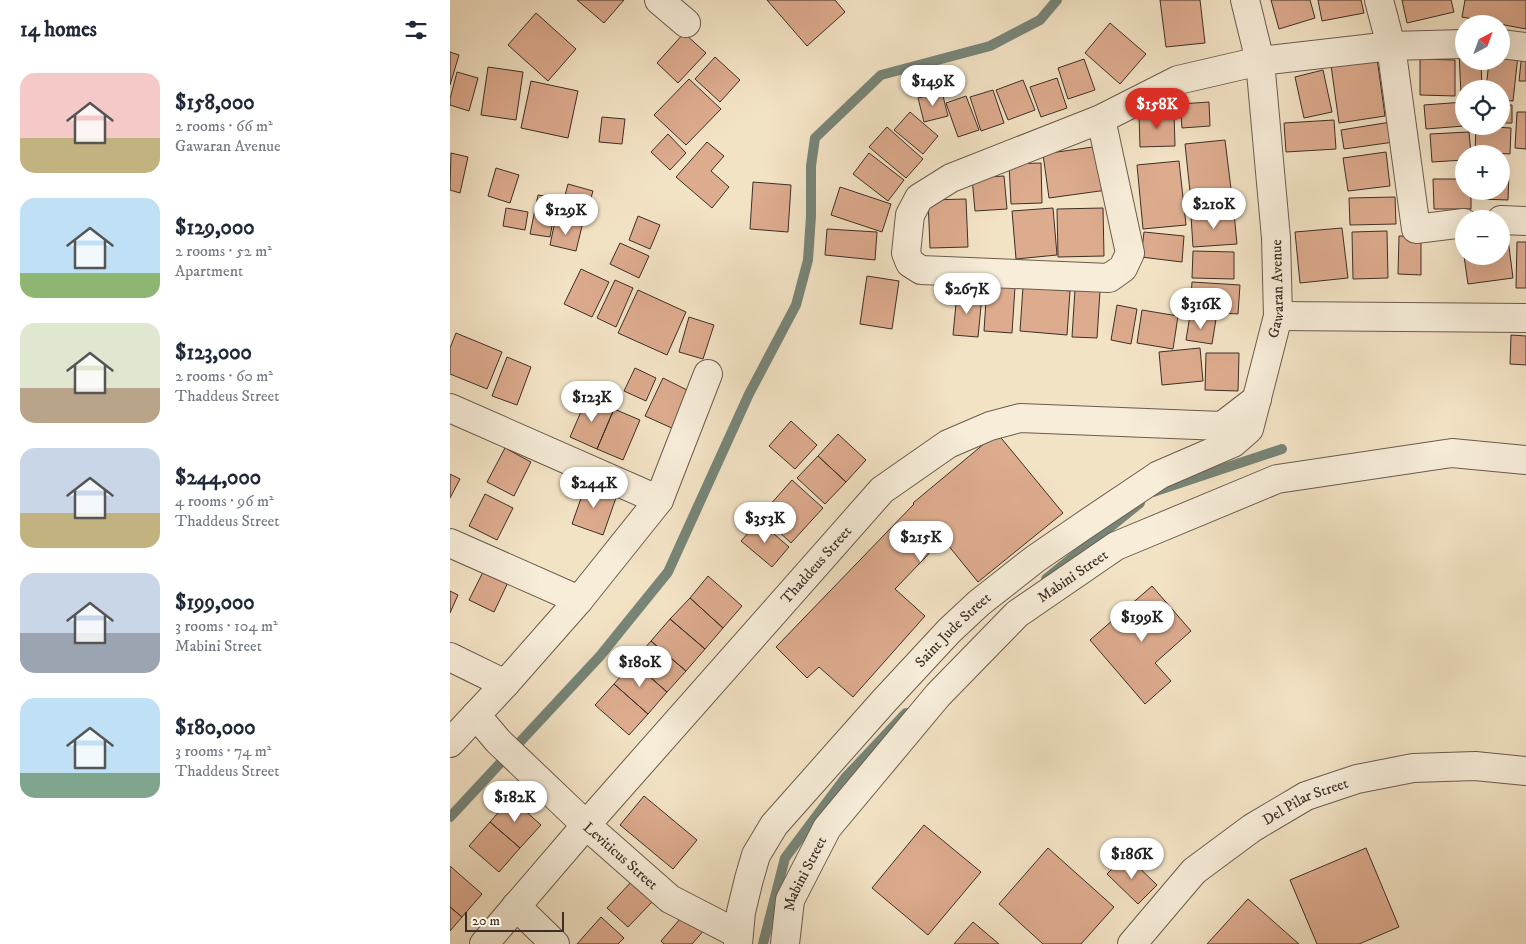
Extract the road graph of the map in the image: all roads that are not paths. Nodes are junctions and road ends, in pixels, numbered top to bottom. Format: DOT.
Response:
graph roads {
  1 [pos="660,0"];
  2 [pos="1244,0"];
  3 [pos="1379,0"];
  4 [pos="686,23"];
  5 [pos="1455,44"];
  6 [pos="1510,45"];
  7 [pos="1391,46"];
  8 [pos="1526,47"];
  9 [pos="1260,61"];
  10 [pos="1101,119"];
  11 [pos="1510,220"];
  12 [pos="1526,221"];
  13 [pos="1455,224"];
  14 [pos="1278,316"];
  15 [pos="1526,318"];
  16 [pos="708,374"];
  17 [pos="1257,399"];
  18 [pos="450,408"];
  19 [pos="1526,460"];
  20 [pos="659,500"];
  21 [pos="450,543"];
  22 [pos="579,600"];
  23 [pos="450,657"];
  24 [pos="505,684"];
  25 [pos="476,715"];
  26 [pos="452,736"];
  27 [pos="1526,771"];
  28 [pos="586,825"];
  29 [pos="516,906"];
  30 [pos="738,939"];
  31 [pos="484,944"];
  32 [pos="555,944"];
  33 [pos="785,944"];
  34 [pos="1132,944"];
  1 -- 4 [label="street"];
  2 -- 9 [label="street, Gawaran Avenue"];
  3 -- 7 [label="street"];
  5 -- 7 [label="street"];
  6 -- 8 [label="street"];
  7 -- 9 [label="street"];
  7 -- 13 [label="street"];
  9 -- 10 [label="street"];
  9 -- 14 [label="street, Gawaran Avenue"];
  10 -- 10 [label="street"];
  11 -- 12 [label="street"];
  14 -- 15 [label="street"];
  14 -- 17 [label="street, Gawaran Avenue"];
  16 -- 20 [label="street"];
  17 -- 28 [label="street, Thaddeus Street"];
  17 -- 30 [label="street, Saint Jude Street"];
  18 -- 20 [label="street"];
  19 -- 33 [label="street, Mabini Street"];
  20 -- 22 [label="street"];
  21 -- 22 [label="street"];
  22 -- 24 [label="street"];
  23 -- 24 [label="street"];
  24 -- 25 [label="street"];
  25 -- 26 [label="street"];
  25 -- 28 [label="street, Leviticus Street"];
  27 -- 34 [label="street, Del Pilar Street"];
  28 -- 29 [label="street, Thaddeus Street"];
  28 -- 30 [label="street, Leviticus Street"];
  29 -- 31 [label="street, Thaddeus Street"];
  29 -- 32 [label="street"];
}
